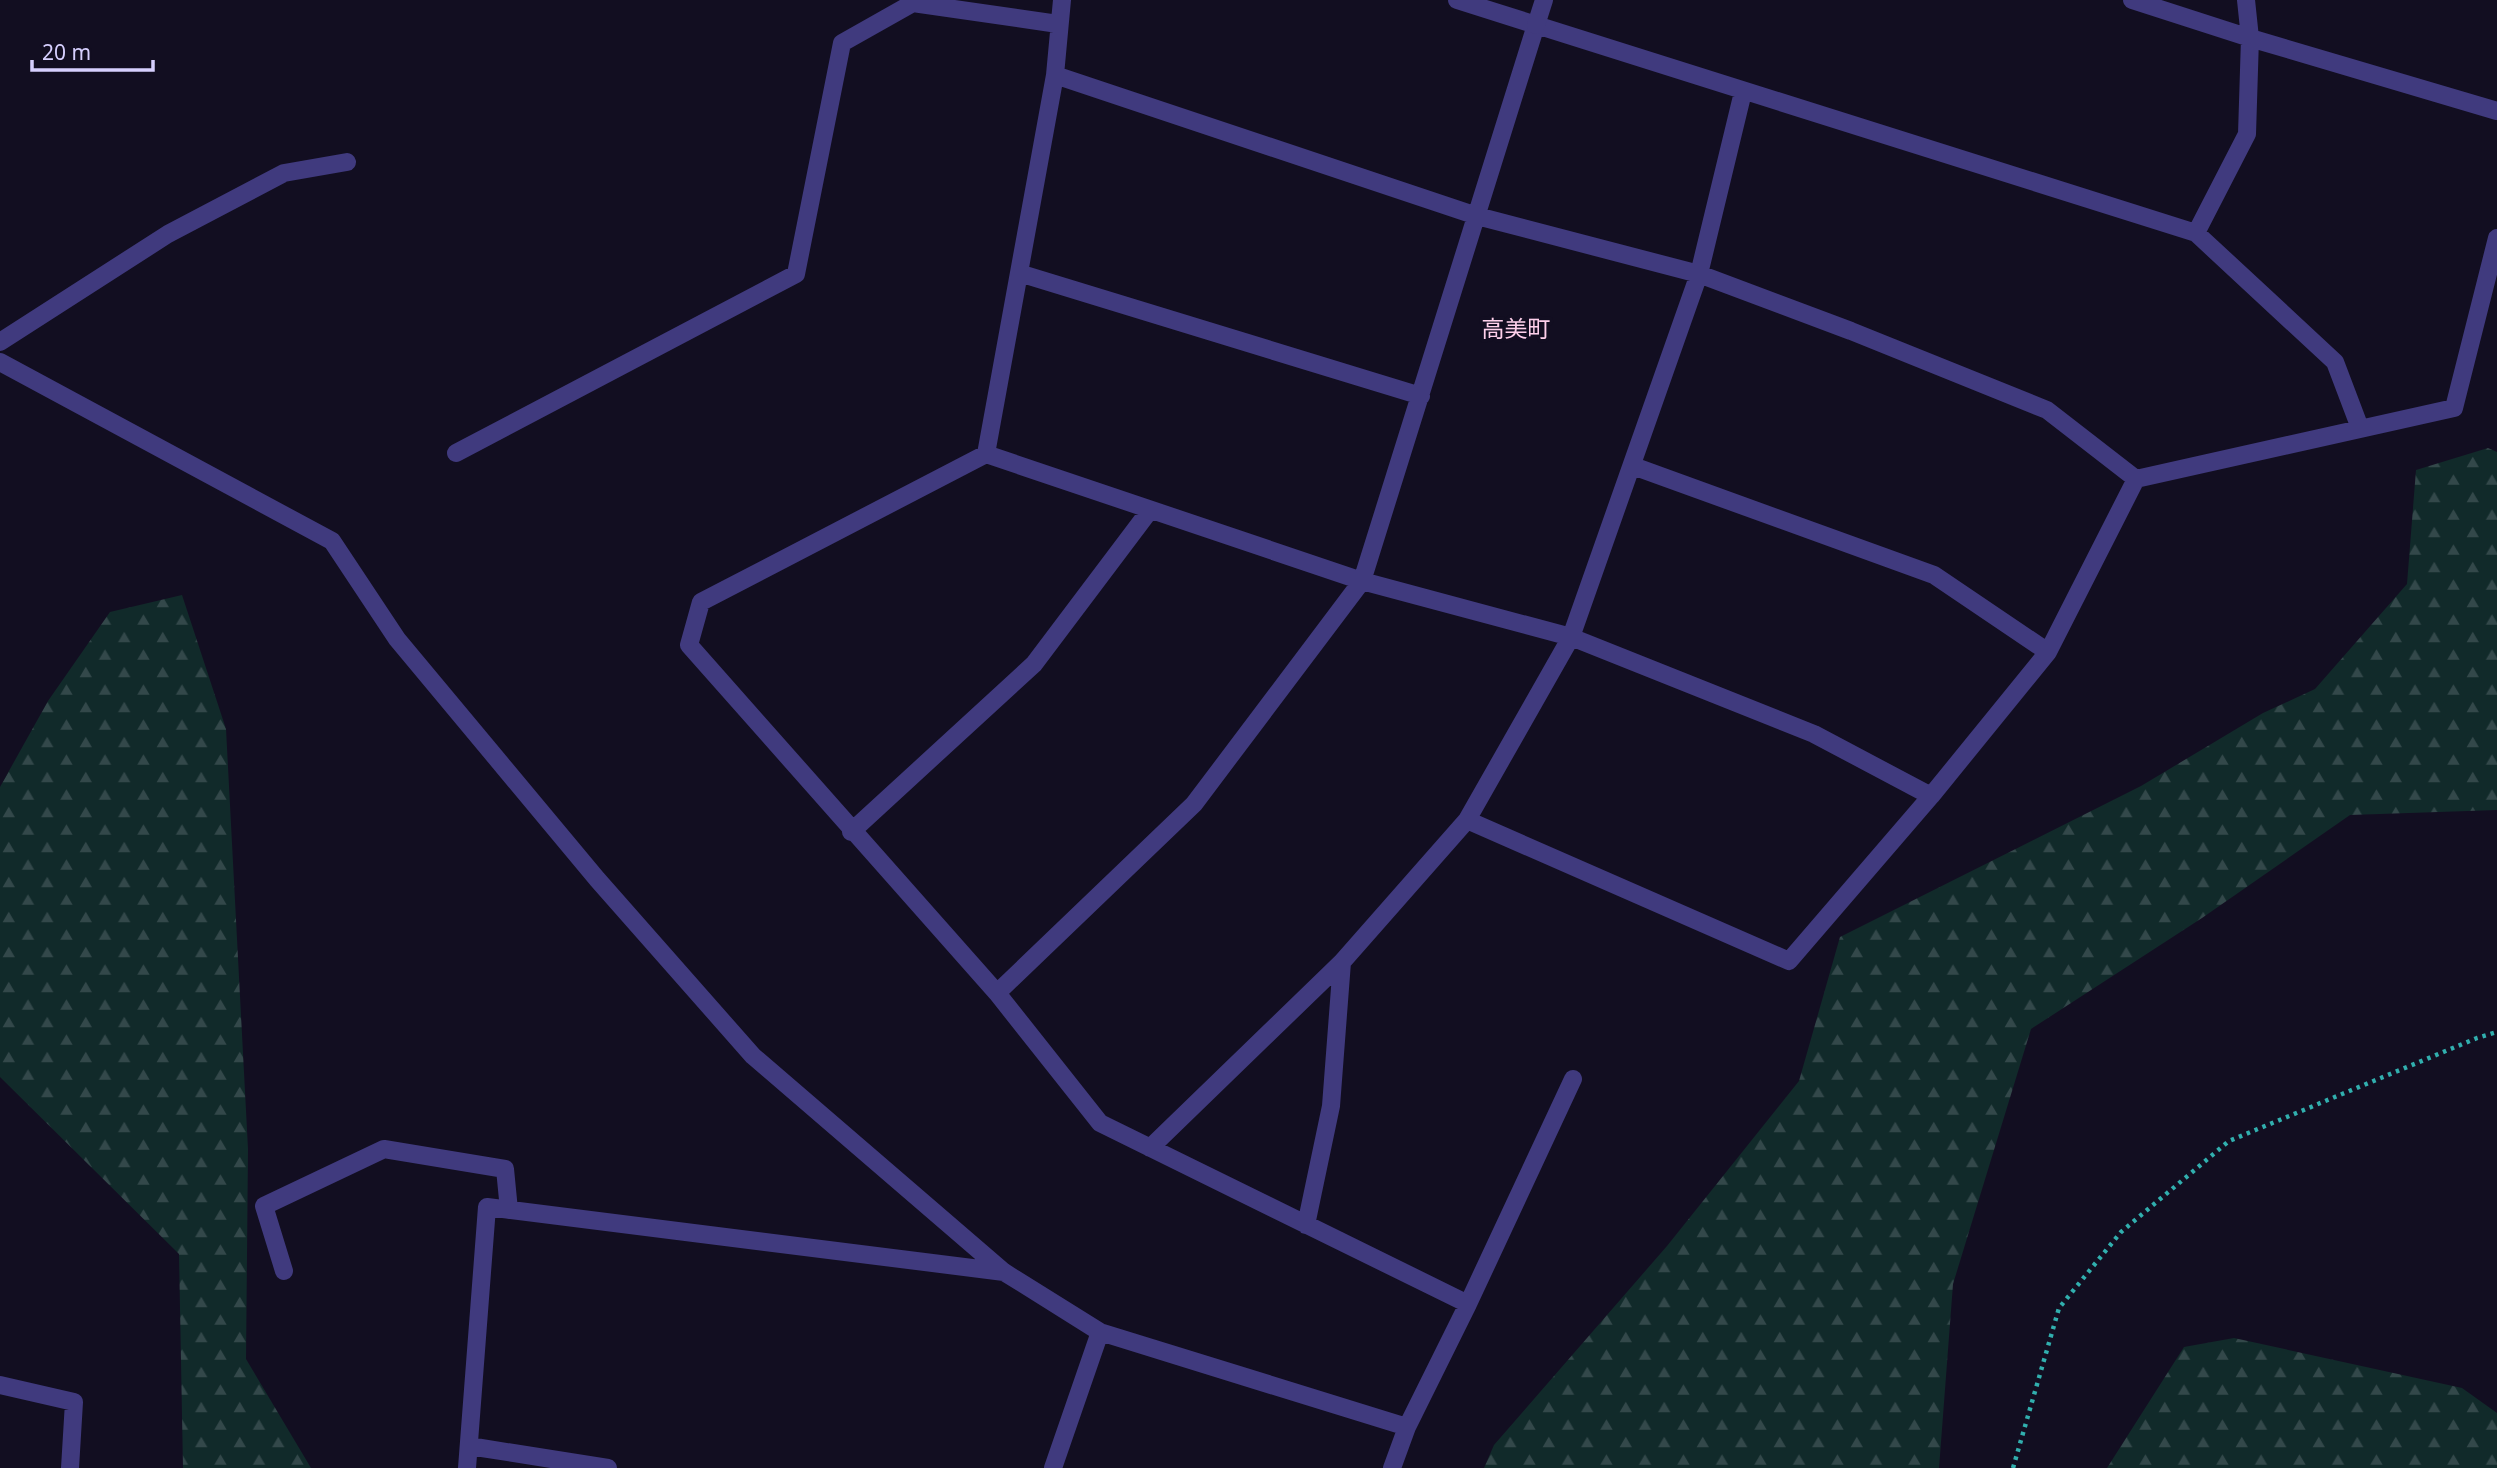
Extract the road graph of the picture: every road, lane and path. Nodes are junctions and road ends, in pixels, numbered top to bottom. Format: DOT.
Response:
graph roads {
  1 [pos="1062,0"];
  2 [pos="1457,0"];
  3 [pos="1544,0"];
  4 [pos="2132,0"];
  5 [pos="2246,0"];
  6 [pos="1058,24"];
  7 [pos="1536,25"];
  8 [pos="2249,38"];
  9 [pos="1055,75"];
  10 [pos="1743,92"];
  11 [pos="2497,111"];
  12 [pos="347,162"];
  13 [pos="1477,216"];
  14 [pos="2196,233"];
  15 [pos="2497,238"];
  16 [pos="1019,273"];
  17 [pos="1699,274"];
  18 [pos="0,342"];
  19 [pos="0,362"];
  20 [pos="1421,396"];
  21 [pos="2360,428"];
  22 [pos="456,453"];
  23 [pos="986,454"];
  24 [pos="1633,466"];
  25 [pos="2136,479"];
  26 [pos="1150,510"];
  27 [pos="1363,581"];
  28 [pos="1571,638"];
  29 [pos="2048,652"];
  30 [pos="1931,796"];
  31 [pos="1467,820"];
  32 [pos="851,832"];
  33 [pos="1342,962"];
  34 [pos="997,993"];
  35 [pos="2497,1032"];
  36 [pos="1573,1079"];
  37 [pos="1150,1148"];
  38 [pos="509,1210"];
  39 [pos="1306,1225"];
  40 [pos="284,1271"];
  41 [pos="1004,1272"];
  42 [pos="1468,1304"];
  43 [pos="1100,1332"];
  44 [pos="0,1385"];
  45 [pos="1407,1427"];
  46 [pos="469,1446"];
  47 [pos="69,1468"];
  48 [pos="467,1468"];
  49 [pos="608,1468"];
  50 [pos="1053,1468"];
  51 [pos="1392,1468"];
  52 [pos="2013,1468"];
  1 -- 6 [label="street"];
  2 -- 7 [label="street"];
  3 -- 7 [label="street"];
  4 -- 8 [label="street"];
  5 -- 8 [label="street"];
  6 -- 9 [label="street"];
  6 -- 22 [label="street"];
  7 -- 10 [label="street"];
  7 -- 13 [label="street"];
  8 -- 11 [label="street"];
  8 -- 14 [label="street"];
  9 -- 13 [label="street"];
  9 -- 16 [label="street"];
  10 -- 14 [label="street"];
  10 -- 17 [label="street"];
  12 -- 18 [label="street"];
  13 -- 17 [label="street"];
  13 -- 20 [label="street"];
  14 -- 21 [label="street"];
  15 -- 21 [label="street"];
  16 -- 20 [label="street"];
  16 -- 23 [label="street"];
  17 -- 24 [label="street"];
  17 -- 25 [label="street"];
  19 -- 41 [label="street"];
  20 -- 27 [label="street"];
  21 -- 25 [label="street"];
  23 -- 26 [label="street"];
  23 -- 32 [label="street"];
  24 -- 28 [label="street"];
  24 -- 29 [label="street"];
  25 -- 29 [label="street"];
  26 -- 27 [label="street"];
  26 -- 32 [label="street"];
  27 -- 28 [label="street"];
  27 -- 34 [label="street"];
  28 -- 30 [label="street"];
  28 -- 31 [label="street"];
  29 -- 30 [label="street"];
  30 -- 31 [label="street"];
  31 -- 33 [label="street"];
  32 -- 34 [label="street"];
  33 -- 37 [label="street"];
  33 -- 39 [label="street"];
  34 -- 37 [label="street"];
  35 -- 52 [label="path"];
  36 -- 42 [label="street"];
  37 -- 39 [label="street"];
  38 -- 40 [label="street"];
  38 -- 41 [label="street"];
  38 -- 46 [label="street"];
  39 -- 42 [label="street"];
  41 -- 43 [label="street"];
  42 -- 45 [label="street"];
  43 -- 45 [label="street"];
  43 -- 50 [label="street"];
  44 -- 47 [label="street"];
  45 -- 51 [label="street"];
  46 -- 48 [label="street"];
  46 -- 49 [label="street"];
}
